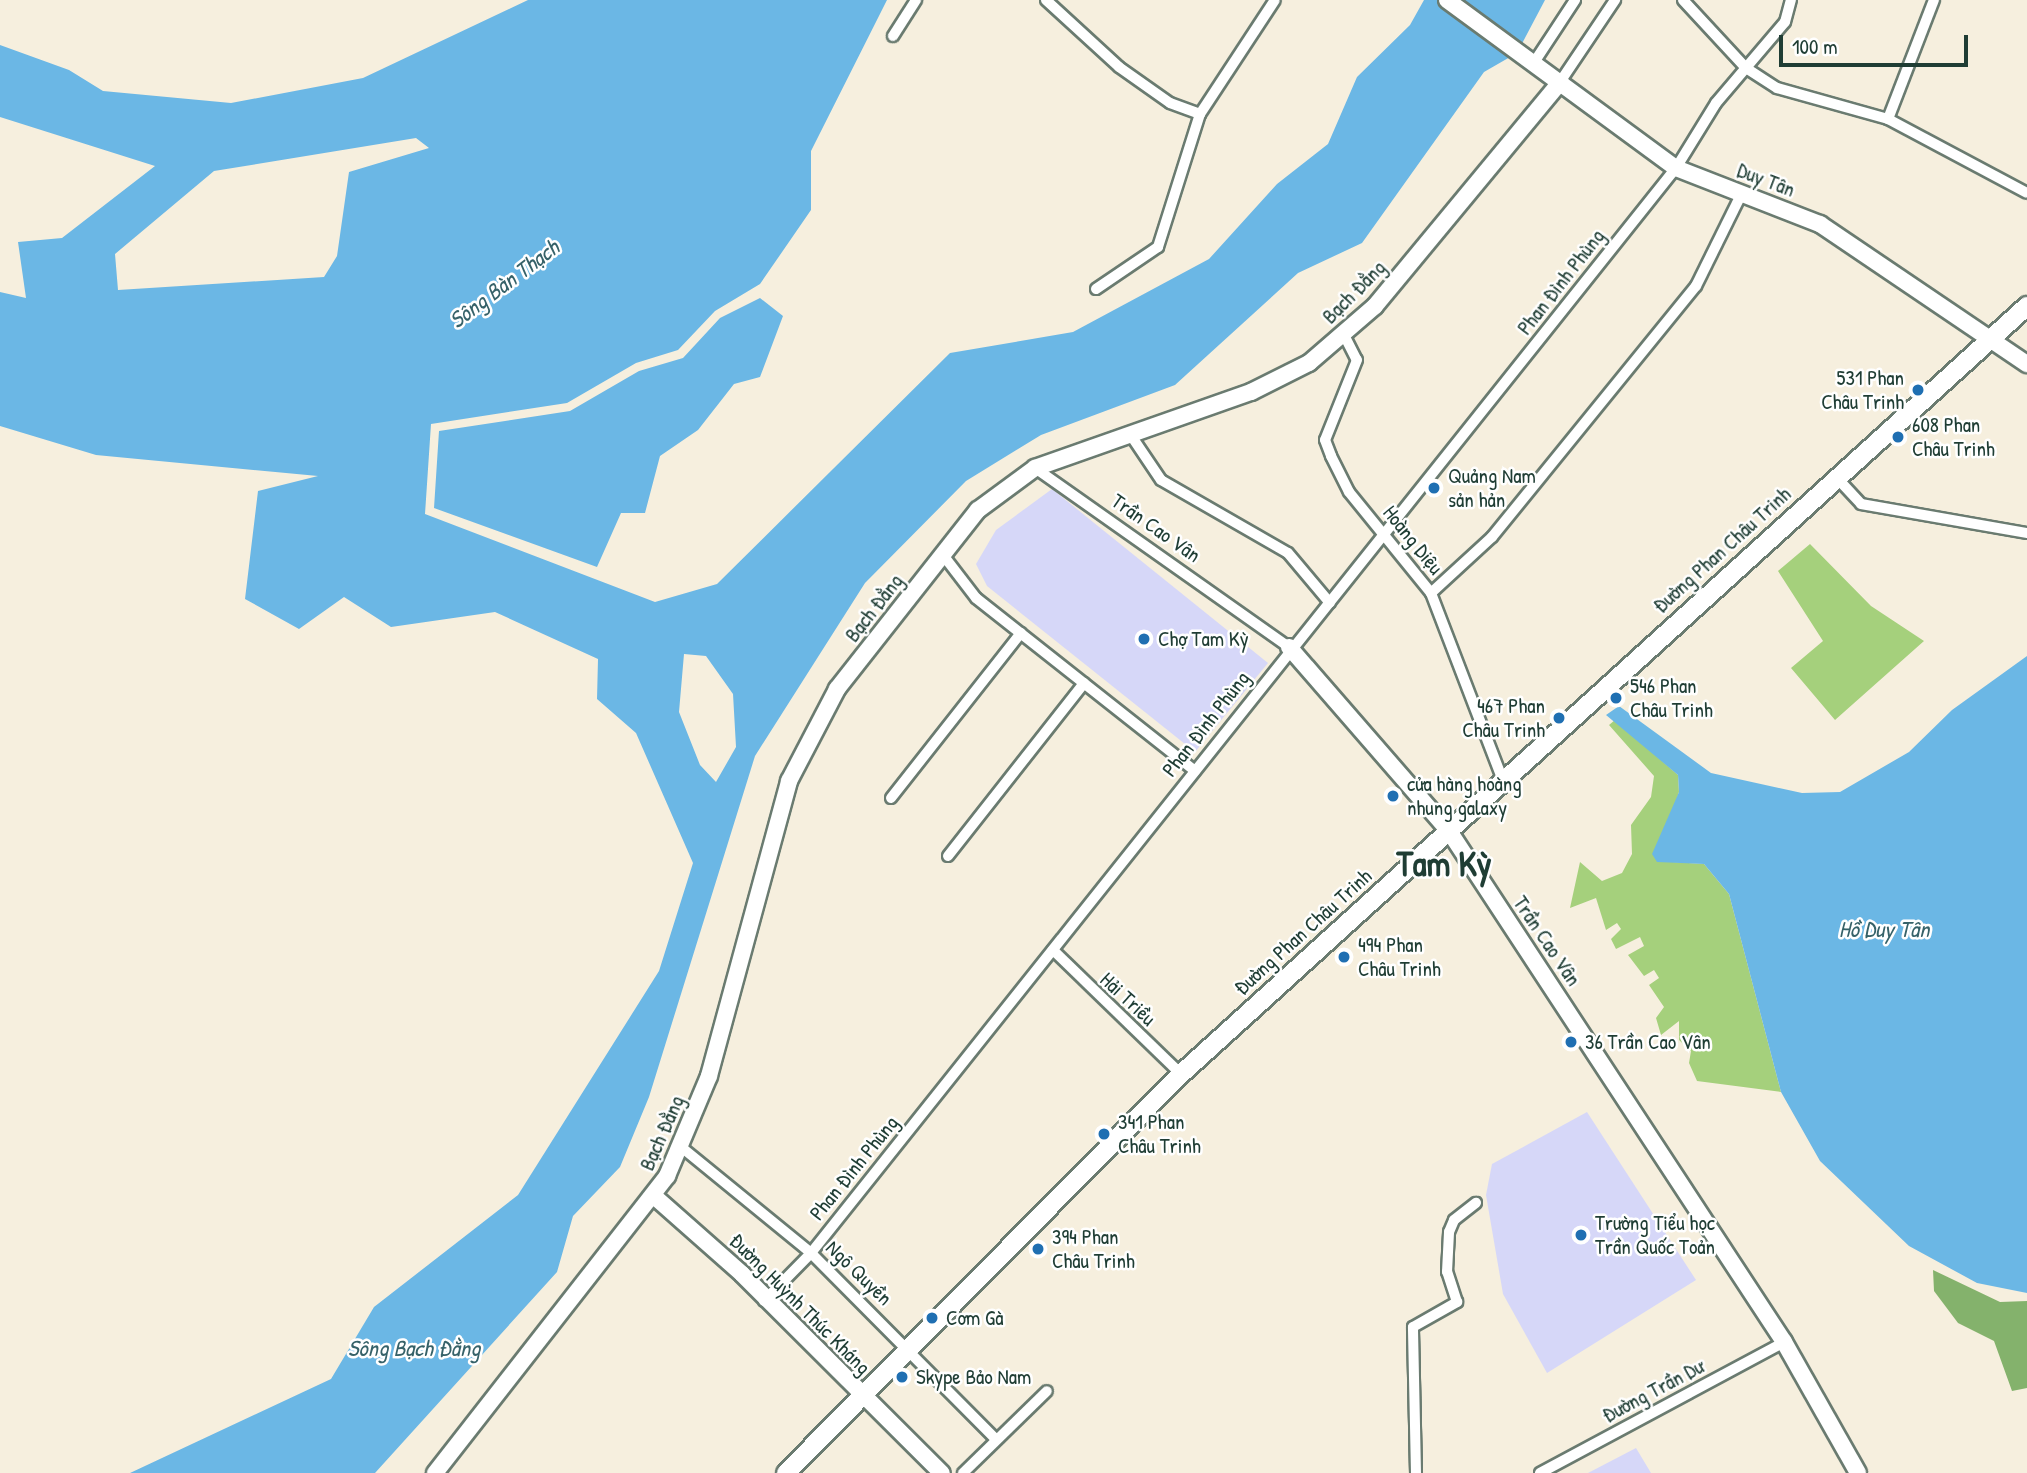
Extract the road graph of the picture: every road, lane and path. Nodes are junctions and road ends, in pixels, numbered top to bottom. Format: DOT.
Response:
graph roads {
  1 [pos="916,0"];
  2 [pos="1046,0"];
  3 [pos="1275,0"];
  4 [pos="1447,0"];
  5 [pos="1575,0"];
  6 [pos="1615,0"];
  7 [pos="1683,0"];
  8 [pos="1791,0"];
  9 [pos="1934,0"];
  10 [pos="893,36"];
  11 [pos="1531,59"];
  12 [pos="1746,68"];
  13 [pos="1560,82"];
  14 [pos="1200,114"];
  15 [pos="1888,119"];
  16 [pos="1676,168"];
  17 [pos="1742,193"];
  18 [pos="2027,193"];
  19 [pos="1096,289"];
  20 [pos="2027,306"];
  21 [pos="1343,333"];
  22 [pos="1991,340"];
  23 [pos="2027,364"];
  24 [pos="1130,435"];
  25 [pos="1035,468"];
  26 [pos="1837,478"];
  27 [pos="2027,533"];
  28 [pos="1386,534"];
  29 [pos="943,555"];
  30 [pos="1431,593"];
  31 [pos="1330,603"];
  32 [pos="1021,633"];
  33 [pos="1289,647"];
  34 [pos="1084,683"];
  35 [pos="1195,771"];
  36 [pos="1502,778"];
  37 [pos="891,798"];
  38 [pos="1449,831"];
  39 [pos="948,856"];
  40 [pos="1053,950"];
  41 [pos="1181,1074"];
  42 [pos="680,1146"];
  43 [pos="655,1197"];
  44 [pos="1476,1203"];
  45 [pos="811,1253"];
  46 [pos="764,1301"];
  47 [pos="1784,1342"];
  48 [pos="911,1351"];
  49 [pos="1047,1391"];
  50 [pos="865,1397"];
  51 [pos="996,1439"];
  52 [pos="435,1473"];
  53 [pos="786,1473"];
  54 [pos="942,1473"];
  55 [pos="963,1473"];
  56 [pos="1416,1473"];
  57 [pos="1540,1473"];
  58 [pos="1858,1473"];
  1 -- 10 [label="street"];
  2 -- 14 [label="street"];
  3 -- 14 [label="street"];
  4 -- 11 [label="street, Duy Tân"];
  5 -- 11 [label="street"];
  6 -- 13 [label="street, Bạch Đằng"];
  7 -- 12 [label="street"];
  8 -- 12 [label="street, Phan Đình Phùng"];
  9 -- 15 [label="street"];
  11 -- 13 [label="street, Duy Tân"];
  12 -- 15 [label="street"];
  12 -- 16 [label="street, Phan Đình Phùng"];
  13 -- 16 [label="street, Duy Tân"];
  13 -- 21 [label="street, Bạch Đằng"];
  14 -- 19 [label="street"];
  15 -- 18 [label="street"];
  16 -- 17 [label="street, Duy Tân"];
  16 -- 28 [label="street, Phan Đình Phùng"];
  17 -- 22 [label="street, Duy Tân"];
  17 -- 30 [label="street"];
  20 -- 22 [label="main road, Đường Phan Châu Trinh"];
  21 -- 24 [label="street, Bạch Đằng"];
  21 -- 28 [label="street, Hoàng Diệu"];
  22 -- 23 [label="street, Duy Tân"];
  22 -- 26 [label="main road, Đường Phan Châu Trinh"];
  24 -- 25 [label="street, Bạch Đằng"];
  24 -- 31 [label="street"];
  25 -- 29 [label="street, Bạch Đằng"];
  25 -- 33 [label="street, Trần Cao Vân"];
  26 -- 27 [label="street"];
  26 -- 36 [label="main road, Đường Phan Châu Trinh"];
  28 -- 30 [label="street, Hoàng Diệu"];
  28 -- 31 [label="street, Phan Đình Phùng"];
  29 -- 32 [label="street"];
  29 -- 42 [label="street, Bạch Đằng"];
  30 -- 36 [label="street, Hoàng Diệu"];
  31 -- 33 [label="street, Phan Đình Phùng"];
  32 -- 34 [label="street"];
  32 -- 37 [label="street"];
  33 -- 35 [label="street, Phan Đình Phùng"];
  33 -- 38 [label="street, Trần Cao Vân"];
  34 -- 35 [label="street"];
  34 -- 39 [label="street"];
  35 -- 40 [label="street, Phan Đình Phùng"];
  36 -- 38 [label="main road, Đường Phan Châu Trinh"];
  38 -- 41 [label="main road, Đường Phan Châu Trinh"];
  38 -- 47 [label="street, Trần Cao Vân"];
  40 -- 41 [label="street, Hải Triều"];
  40 -- 45 [label="street, Phan Đình Phùng"];
  41 -- 48 [label="main road, Đường Phan Châu Trinh"];
  42 -- 43 [label="street, Bạch Đằng"];
  42 -- 45 [label="street, Ngô Quyền"];
  43 -- 46 [label="street, Đường Huỳnh Thúc Kháng"];
  43 -- 52 [label="street, Bạch Đằng"];
  44 -- 56 [label="street"];
  45 -- 46 [label="street, Phan Đình Phùng"];
  45 -- 48 [label="street, Ngô Quyền"];
  46 -- 50 [label="street, Đường Huỳnh Thúc Kháng"];
  47 -- 57 [label="street, Đường Trần Dư"];
  47 -- 58 [label="street, Trần Cao Vân"];
  48 -- 50 [label="main road, Đường Phan Châu Trinh"];
  48 -- 51 [label="street, Ngô Quyền"];
  49 -- 51 [label="street"];
  50 -- 53 [label="main road, Đường Phan Châu Trinh"];
  50 -- 54 [label="street, Đường Huỳnh Thúc Kháng"];
  51 -- 55 [label="street"];
}
